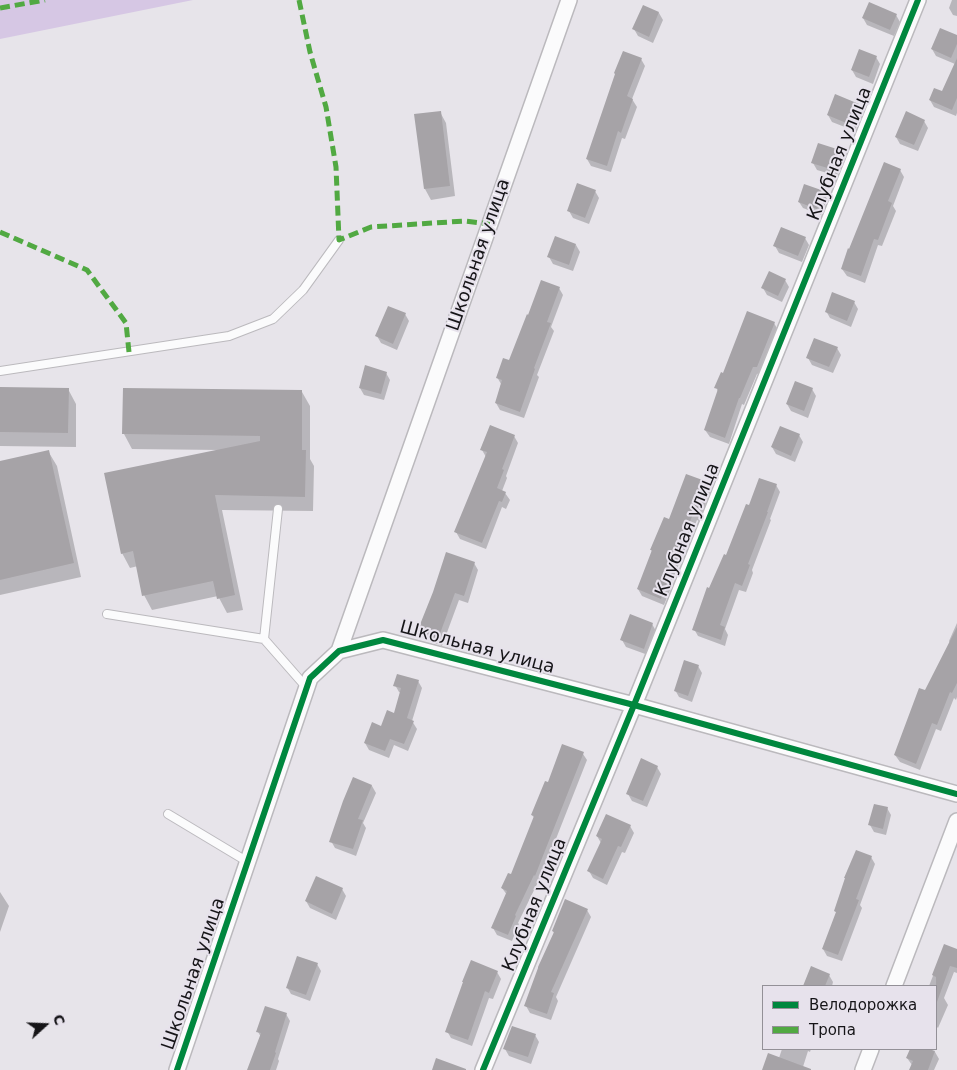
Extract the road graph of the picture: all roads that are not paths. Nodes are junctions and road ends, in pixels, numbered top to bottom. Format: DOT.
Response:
graph roads {
  1 [pos="569,0"];
  2 [pos="918,0"];
  3 [pos="338,240"];
  4 [pos="0,371"];
  5 [pos="278,509"];
  6 [pos="107,614"];
  7 [pos="264,638"];
  8 [pos="339,652"];
  9 [pos="307,688"];
  10 [pos="634,705"];
  11 [pos="957,794"];
  12 [pos="168,814"];
  13 [pos="957,821"];
  14 [pos="248,862"];
  15 [pos="894,985"];
  16 [pos="871,1050"];
  17 [pos="177,1070"];
  18 [pos="483,1070"];
  19 [pos="863,1070"];
  1 -- 8 [label="street, Школьная улица"];
  2 -- 10 [label="street, Клубная улица"];
  3 -- 4 [label="lane"];
  5 -- 7 [label="lane"];
  6 -- 7 [label="lane"];
  7 -- 9 [label="lane"];
  8 -- 9 [label="street, Школьная улица"];
  8 -- 10 [label="street, Школьная улица"];
  9 -- 14 [label="street, Школьная улица"];
  10 -- 11 [label="street, Школьная улица"];
  10 -- 18 [label="street, Клубная улица"];
  12 -- 14 [label="lane"];
  13 -- 15 [label="street"];
  14 -- 17 [label="street, Школьная улица"];
  16 -- 19 [label="street"];
}
